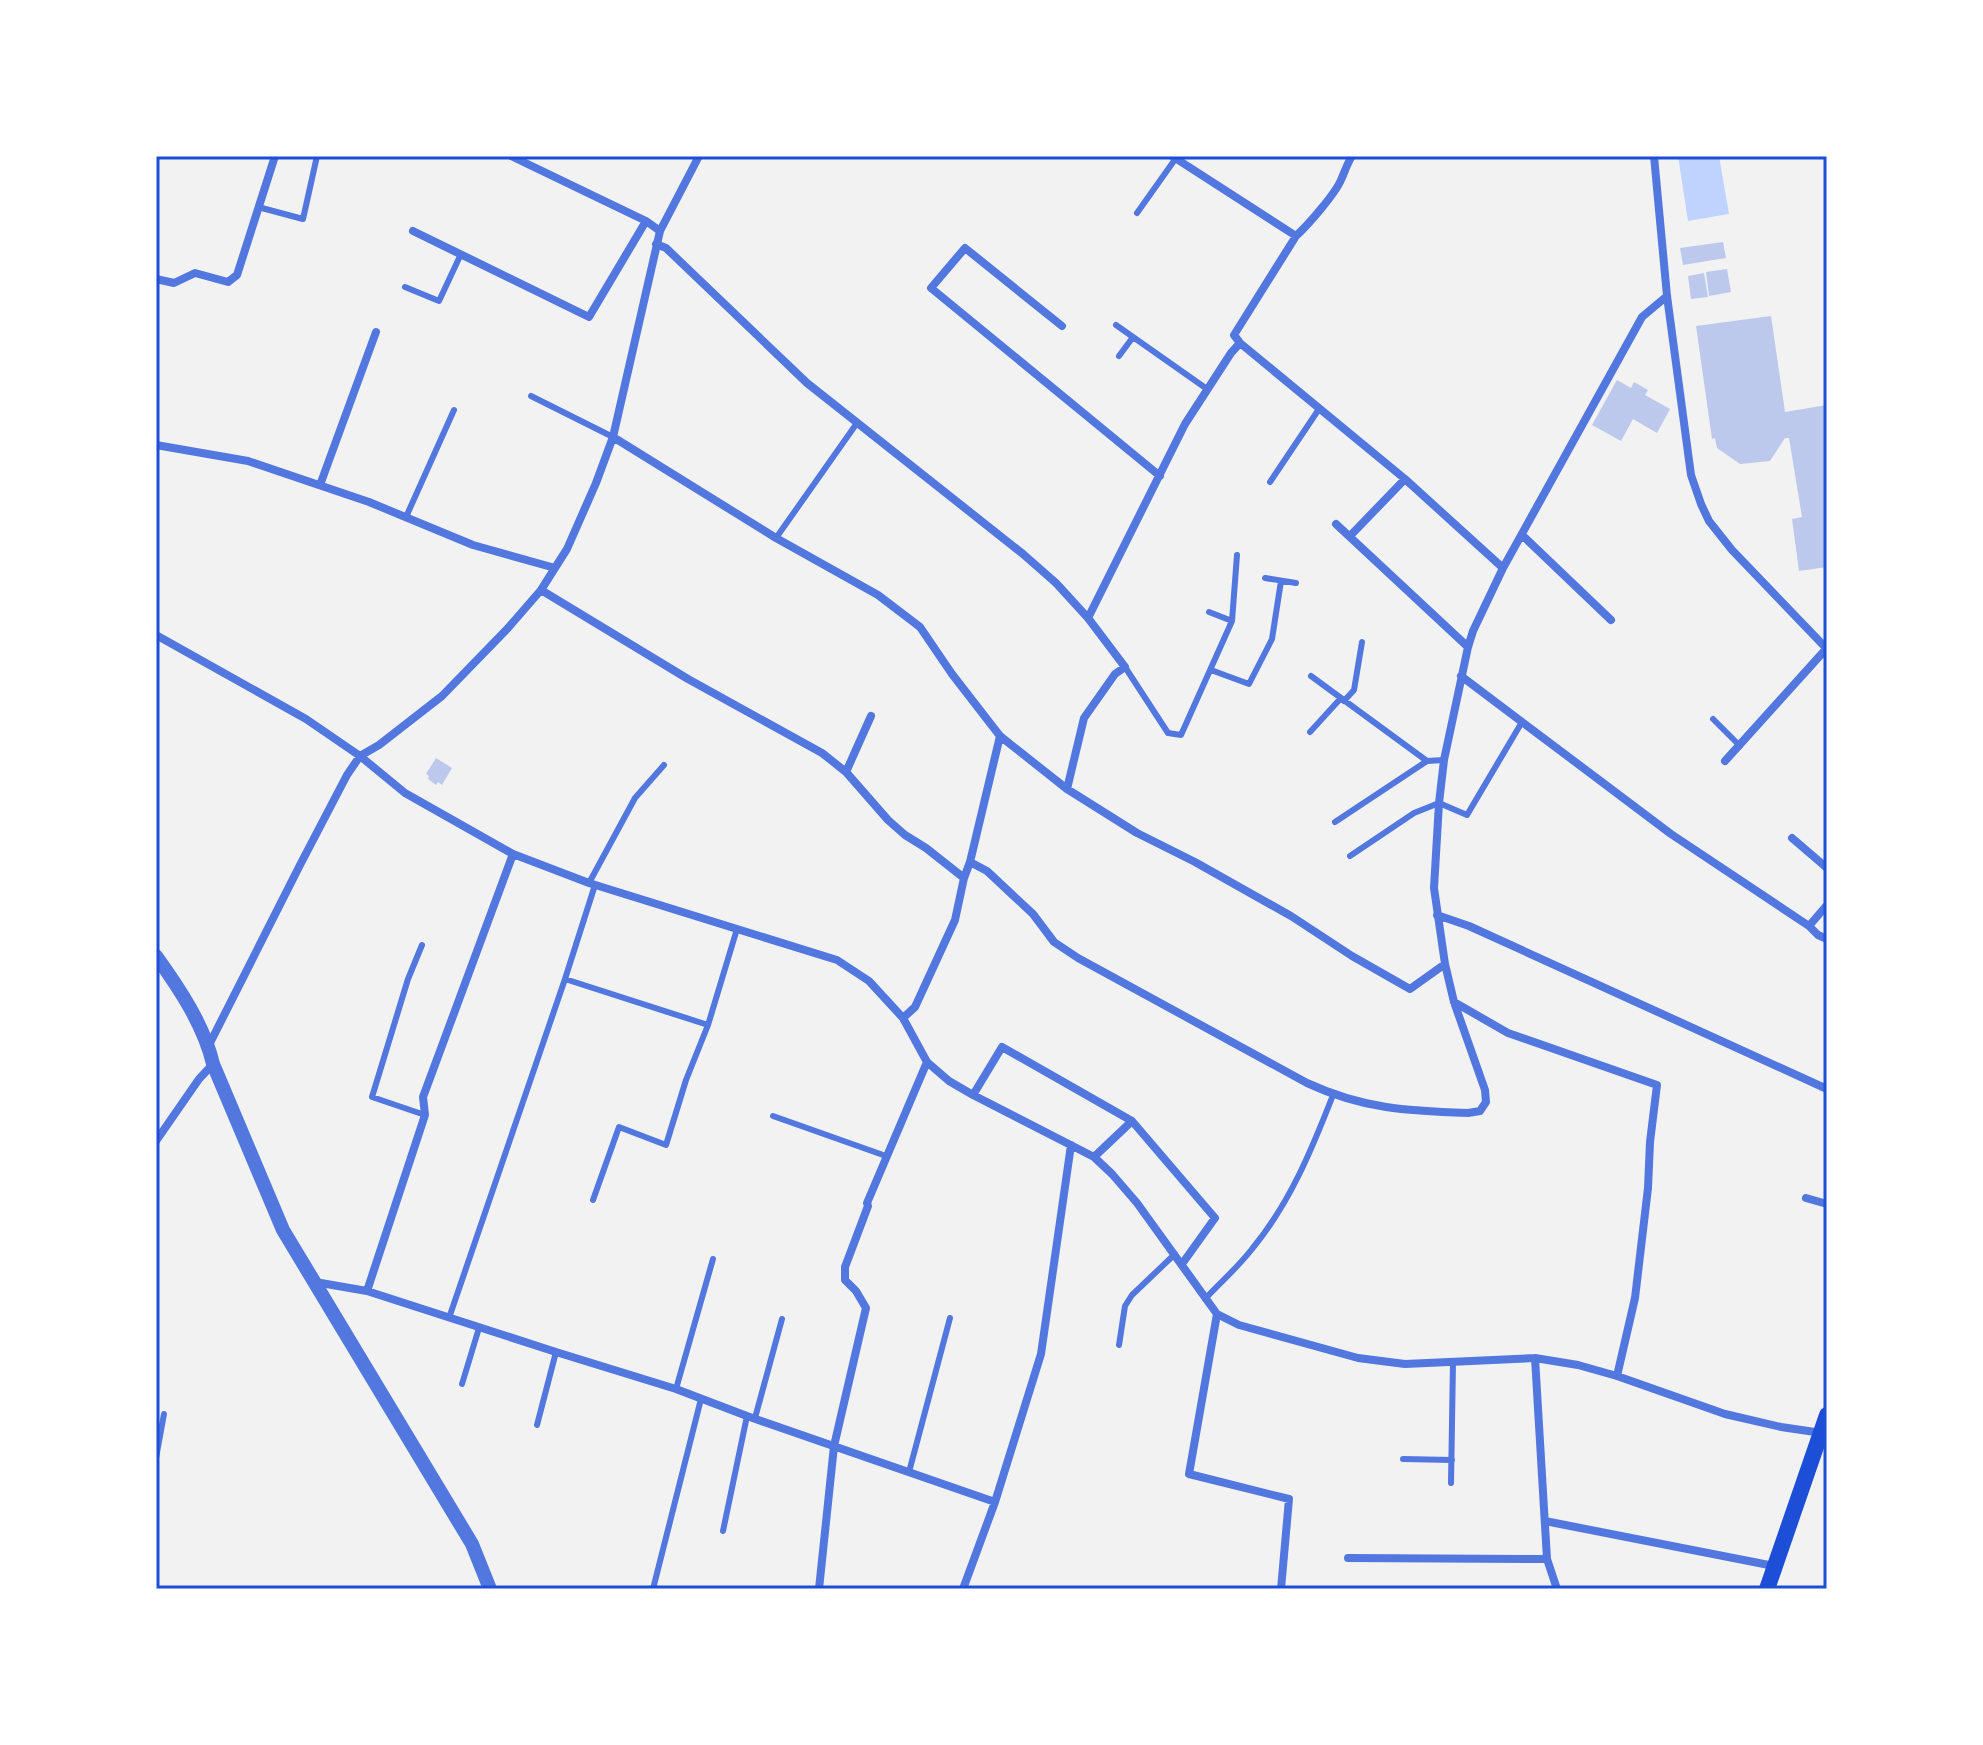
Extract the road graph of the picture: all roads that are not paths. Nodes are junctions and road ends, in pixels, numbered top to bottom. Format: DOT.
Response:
graph roads {
  1 [pos="275,156"];
  2 [pos="317,156"];
  3 [pos="511,156"];
  4 [pos="699,156"];
  5 [pos="1352,156"];
  6 [pos="1654,156"];
  7 [pos="1174,157"];
  8 [pos="258,207"];
  9 [pos="1137,213"];
  10 [pos="646,221"];
  11 [pos="413,231"];
  12 [pos="660,231"];
  13 [pos="1296,236"];
  14 [pos="656,244"];
  15 [pos="461,254"];
  16 [pos="156,279"];
  17 [pos="405,287"];
  18 [pos="1667,296"];
  19 [pos="1116,325"];
  20 [pos="1062,326"];
  21 [pos="376,332"];
  22 [pos="1133,337"];
  23 [pos="1240,343"];
  24 [pos="1119,356"];
  25 [pos="1207,389"];
  26 [pos="531,396"];
  27 [pos="1319,409"];
  28 [pos="454,410"];
  29 [pos="857,423"];
  30 [pos="613,437"];
  31 [pos="156,445"];
  32 [pos="1160,476"];
  33 [pos="1405,479"];
  34 [pos="1270,482"];
  35 [pos="320,485"];
  36 [pos="406,517"];
  37 [pos="1336,524"];
  38 [pos="1522,535"];
  39 [pos="1350,536"];
  40 [pos="776,538"];
  41 [pos="1237,555"];
  42 [pos="555,568"];
  43 [pos="1503,568"];
  44 [pos="1265,578"];
  45 [pos="1281,581"];
  46 [pos="1296,583"];
  47 [pos="541,590"];
  48 [pos="1209,612"];
  49 [pos="1088,618"];
  50 [pos="1611,620"];
  51 [pos="1232,621"];
  52 [pos="158,637"];
  53 [pos="1362,642"];
  54 [pos="1468,647"];
  55 [pos="156,649"];
  56 [pos="1827,649"];
  57 [pos="1125,667"];
  58 [pos="1211,670"];
  59 [pos="1311,676"];
  60 [pos="1461,676"];
  61 [pos="1342,699"];
  62 [pos="871,716"];
  63 [pos="1713,719"];
  64 [pos="1522,722"];
  65 [pos="1310,732"];
  66 [pos="1000,736"];
  67 [pos="1740,746"];
  68 [pos="360,756"];
  69 [pos="1444,760"];
  70 [pos="1427,761"];
  71 [pos="1725,761"];
  72 [pos="664,765"];
  73 [pos="846,772"];
  74 [pos="1067,789"];
  75 [pos="1439,803"];
  76 [pos="1335,822"];
  77 [pos="1792,838"];
  78 [pos="513,854"];
  79 [pos="1350,856"];
  80 [pos="970,862"];
  81 [pos="1827,868"];
  82 [pos="964,878"];
  83 [pos="592,884"];
  84 [pos="1827,905"];
  85 [pos="1437,915"];
  86 [pos="1809,926"];
  87 [pos="737,929"];
  88 [pos="1827,939"];
  89 [pos="422,945"];
  90 [pos="156,956"];
  91 [pos="1445,964"];
  92 [pos="565,979"];
  93 [pos="1454,1002"];
  94 [pos="903,1018"];
  95 [pos="708,1025"];
  96 [pos="209,1045"];
  97 [pos="927,1062"];
  98 [pos="213,1064"];
  99 [pos="1827,1089"];
  100 [pos="973,1095"];
  101 [pos="1333,1095"];
  102 [pos="425,1115"];
  103 [pos="773,1116"];
  104 [pos="1132,1121"];
  105 [pos="156,1141"];
  106 [pos="1071,1145"];
  107 [pos="886,1156"];
  108 [pos="1094,1157"];
  109 [pos="1806,1198"];
  110 [pos="593,1200"];
  111 [pos="1827,1204"];
  112 [pos="1175,1254"];
  113 [pos="713,1259"];
  114 [pos="1182,1264"];
  115 [pos="313,1282"];
  116 [pos="367,1291"];
  117 [pos="1205,1299"];
  118 [pos="1217,1314"];
  119 [pos="449,1318"];
  120 [pos="950,1318"];
  121 [pos="782,1319"];
  122 [pos="479,1328"];
  123 [pos="1119,1345"];
  124 [pos="556,1352"];
  125 [pos="1535,1358"];
  126 [pos="1453,1362"];
  127 [pos="1617,1376"];
  128 [pos="462,1384"];
  129 [pos="676,1389"];
  130 [pos="701,1399"];
  131 [pos="164,1414"];
  132 [pos="1827,1415"];
  133 [pos="751,1417"];
  134 [pos="537,1425"];
  135 [pos="1825,1436"];
  136 [pos="834,1446"];
  137 [pos="156,1458"];
  138 [pos="1403,1459"];
  139 [pos="1452,1460"];
  140 [pos="909,1472"];
  141 [pos="1451,1483"];
  142 [pos="995,1502"];
  143 [pos="1545,1521"];
  144 [pos="723,1531"];
  145 [pos="1348,1558"];
  146 [pos="1547,1559"];
  147 [pos="1774,1566"];
  148 [pos="490,1589"];
  149 [pos="653,1589"];
  150 [pos="819,1589"];
  151 [pos="963,1589"];
  152 [pos="1281,1589"];
  153 [pos="1557,1589"];
  154 [pos="1767,1589"];
  1 -- 8 [label="street"];
  2 -- 8 [label="lane"];
  3 -- 10 [label="street"];
  4 -- 12 [label="street"];
  5 -- 13 [label="street"];
  6 -- 18 [label="street"];
  7 -- 9 [label="lane"];
  7 -- 13 [label="street"];
  8 -- 16 [label="street"];
  10 -- 12 [label="street"];
  10 -- 15 [label="street"];
  11 -- 15 [label="street"];
  12 -- 14 [label="street"];
  13 -- 23 [label="street"];
  14 -- 29 [label="street"];
  14 -- 30 [label="street"];
  15 -- 17 [label="lane"];
  18 -- 38 [label="street"];
  18 -- 56 [label="street"];
  19 -- 22 [label="lane"];
  20 -- 32 [label="street"];
  21 -- 35 [label="street"];
  22 -- 24 [label="lane"];
  22 -- 25 [label="lane"];
  23 -- 25 [label="street"];
  23 -- 27 [label="street"];
  25 -- 32 [label="street"];
  26 -- 30 [label="lane"];
  27 -- 33 [label="street"];
  27 -- 34 [label="lane"];
  28 -- 36 [label="lane"];
  29 -- 40 [label="lane"];
  29 -- 49 [label="street"];
  30 -- 40 [label="street"];
  30 -- 42 [label="street"];
  31 -- 35 [label="street"];
  32 -- 49 [label="street"];
  33 -- 39 [label="street"];
  33 -- 43 [label="street"];
  35 -- 36 [label="street"];
  36 -- 42 [label="street"];
  37 -- 39 [label="street"];
  38 -- 43 [label="street"];
  38 -- 50 [label="street"];
  39 -- 54 [label="street"];
  40 -- 66 [label="street"];
  41 -- 51 [label="lane"];
  42 -- 47 [label="street"];
  43 -- 54 [label="street"];
  44 -- 45 [label="lane"];
  45 -- 46 [label="lane"];
  45 -- 58 [label="lane"];
  47 -- 68 [label="street"];
  47 -- 73 [label="street"];
  48 -- 51 [label="lane"];
  49 -- 57 [label="street"];
  51 -- 58 [label="lane"];
  52 -- 55 [label="street"];
  52 -- 68 [label="street"];
  53 -- 61 [label="lane"];
  54 -- 60 [label="street"];
  56 -- 67 [label="street"];
  57 -- 58 [label="lane"];
  57 -- 74 [label="street"];
  59 -- 61 [label="lane"];
  60 -- 64 [label="street"];
  60 -- 69 [label="street"];
  61 -- 65 [label="lane"];
  61 -- 70 [label="lane"];
  62 -- 73 [label="street"];
  63 -- 67 [label="lane"];
  64 -- 75 [label="lane"];
  64 -- 86 [label="street"];
  66 -- 74 [label="street"];
  66 -- 80 [label="street"];
  67 -- 71 [label="street"];
  68 -- 78 [label="street"];
  68 -- 96 [label="street"];
  69 -- 70 [label="lane"];
  69 -- 75 [label="street"];
  70 -- 76 [label="lane"];
  72 -- 83 [label="lane"];
  73 -- 82 [label="street"];
  74 -- 91 [label="street"];
  75 -- 79 [label="lane"];
  75 -- 85 [label="street"];
  77 -- 81 [label="street"];
  78 -- 83 [label="street"];
  78 -- 102 [label="street"];
  80 -- 82 [label="street"];
  80 -- 101 [label="street"];
  82 -- 94 [label="street"];
  83 -- 87 [label="street"];
  83 -- 92 [label="lane"];
  84 -- 86 [label="street"];
  85 -- 91 [label="street"];
  85 -- 99 [label="street"];
  86 -- 88 [label="street"];
  87 -- 94 [label="street"];
  87 -- 95 [label="lane"];
  89 -- 102 [label="lane"];
  90 -- 96 [label="street"];
  91 -- 93 [label="street"];
  92 -- 95 [label="lane"];
  92 -- 119 [label="lane"];
  93 -- 101 [label="street"];
  93 -- 127 [label="street"];
  94 -- 97 [label="street"];
  95 -- 110 [label="lane"];
  96 -- 98 [label="street"];
  97 -- 100 [label="street"];
  97 -- 107 [label="street"];
  98 -- 105 [label="street"];
  98 -- 115 [label="street"];
  100 -- 104 [label="street"];
  100 -- 106 [label="street"];
  101 -- 117 [label="lane"];
  102 -- 116 [label="street"];
  103 -- 107 [label="lane"];
  104 -- 108 [label="street"];
  104 -- 114 [label="street"];
  106 -- 108 [label="street"];
  106 -- 142 [label="street"];
  107 -- 136 [label="street"];
  108 -- 112 [label="street"];
  109 -- 111 [label="street"];
  112 -- 114 [label="street"];
  112 -- 123 [label="lane"];
  113 -- 129 [label="lane"];
  114 -- 117 [label="street"];
  115 -- 116 [label="street"];
  115 -- 148 [label="street"];
  116 -- 119 [label="street"];
  117 -- 118 [label="street"];
  118 -- 126 [label="street"];
  118 -- 152 [label="street"];
  119 -- 122 [label="street"];
  120 -- 140 [label="lane"];
  121 -- 133 [label="lane"];
  122 -- 124 [label="street"];
  122 -- 128 [label="lane"];
  124 -- 129 [label="street"];
  124 -- 134 [label="lane"];
  125 -- 126 [label="street"];
  125 -- 127 [label="street"];
  125 -- 143 [label="street"];
  126 -- 139 [label="lane"];
  127 -- 135 [label="street"];
  129 -- 130 [label="street"];
  130 -- 133 [label="street"];
  130 -- 149 [label="lane"];
  131 -- 137 [label="lane"];
  132 -- 135 [label="main road"];
  133 -- 136 [label="street"];
  133 -- 144 [label="lane"];
  135 -- 147 [label="main road"];
  136 -- 140 [label="street"];
  136 -- 150 [label="street"];
  138 -- 139 [label="lane"];
  139 -- 141 [label="lane"];
  140 -- 142 [label="street"];
  142 -- 151 [label="street"];
  143 -- 146 [label="street"];
  143 -- 147 [label="street"];
  145 -- 146 [label="street"];
  146 -- 153 [label="street"];
  147 -- 154 [label="main road"];
}
